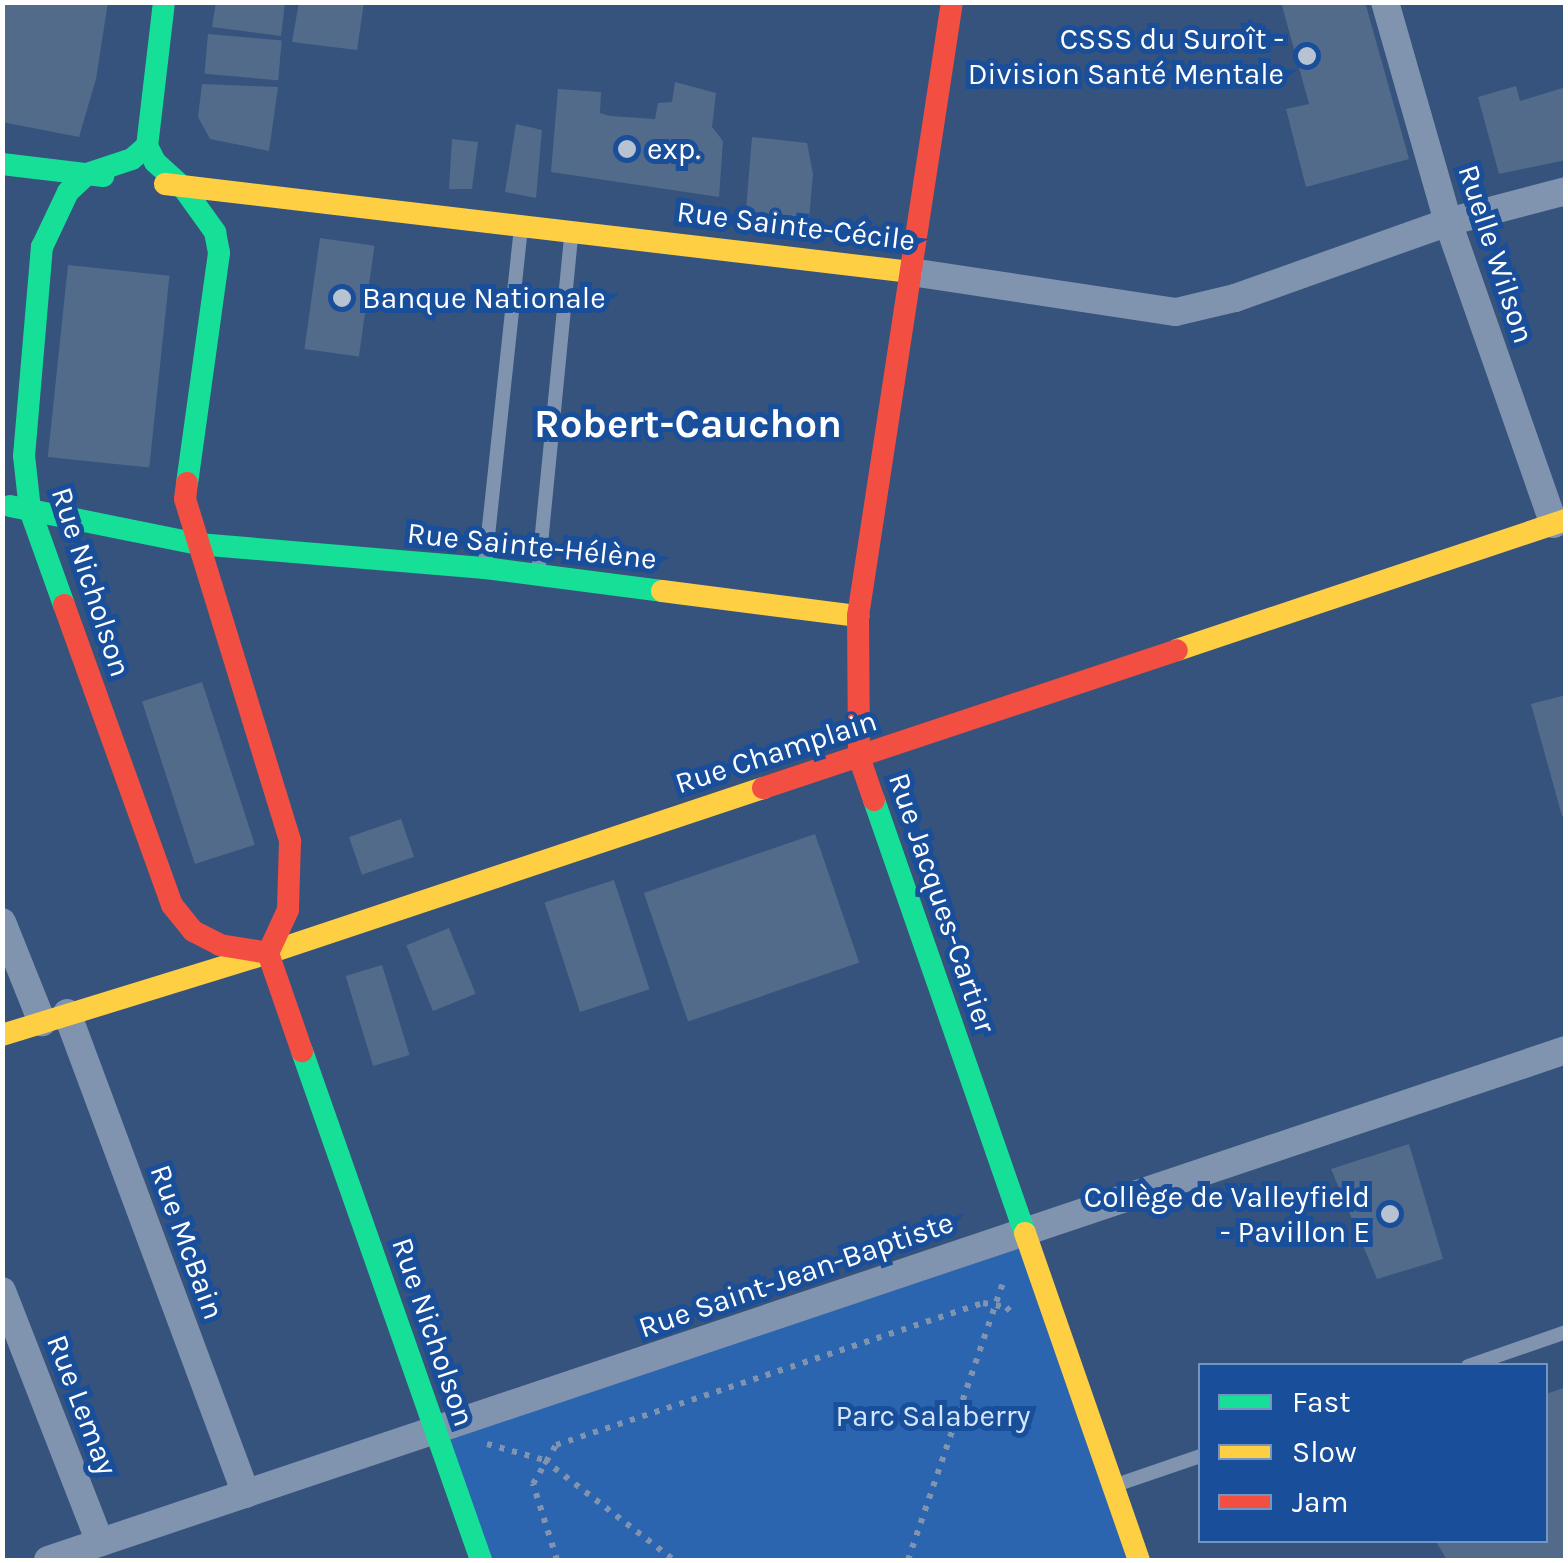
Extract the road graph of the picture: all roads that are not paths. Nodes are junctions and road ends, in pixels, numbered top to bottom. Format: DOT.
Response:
graph roads {
  1 [pos="164,2"];
  2 [pos="952,2"];
  3 [pos="1385,2"];
  4 [pos="147,146"];
  5 [pos="2,164"];
  6 [pos="87,174"];
  7 [pos="182,186"];
  8 [pos="1566,191"];
  9 [pos="1448,222"];
  10 [pos="521,226"];
  11 [pos="572,232"];
  12 [pos="911,272"];
  13 [pos="26,435"];
  14 [pos="2,455"];
  15 [pos="2,504"];
  16 [pos="30,510"];
  17 [pos="1560,522"];
  18 [pos="198,544"];
  19 [pos="485,568"];
  20 [pos="538,574"];
  21 [pos="858,616"];
  22 [pos="859,757"];
  23 [pos="2,922"];
  24 [pos="268,953"];
  25 [pos="54,1018"];
  26 [pos="2,1036"];
  27 [pos="1566,1050"];
  28 [pos="1024,1232"];
  29 [pos="2,1291"];
  30 [pos="1566,1332"];
  31 [pos="1477,1363"];
  32 [pos="436,1430"];
  33 [pos="1198,1457"];
  34 [pos="1113,1486"];
  35 [pos="246,1494"];
  36 [pos="100,1543"];
  37 [pos="48,1560"];
  38 [pos="481,1560"];
  39 [pos="1138,1560"];
  1 -- 4 [label="street"];
  2 -- 12 [label="street, Rue Jacques-Cartier"];
  3 -- 9 [label="street, Ruelle Wilson"];
  4 -- 6 [label="street, Rue Nicholson"];
  4 -- 7 [label="street"];
  5 -- 6 [label="street, Rue Sainte-Cécile"];
  6 -- 7 [label="street, Rue Sainte-Cécile"];
  6 -- 13 [label="street, Rue Nicholson"];
  7 -- 10 [label="street, Rue Sainte-Cécile"];
  7 -- 18 [label="street"];
  8 -- 9 [label="street, Rue Sainte-Cécile"];
  9 -- 12 [label="street, Rue Sainte-Cécile"];
  9 -- 17 [label="street, Ruelle Wilson"];
  10 -- 11 [label="street, Rue Sainte-Cécile"];
  10 -- 19 [label="lane"];
  11 -- 12 [label="street, Rue Sainte-Cécile"];
  11 -- 20 [label="lane"];
  12 -- 21 [label="street, Rue Jacques-Cartier"];
  13 -- 14 [label="street"];
  13 -- 16 [label="street, Rue Nicholson"];
  15 -- 16 [label="street, Rue Sainte-Hélène"];
  16 -- 18 [label="street, Rue Sainte-Hélène"];
  16 -- 24 [label="street, Rue Nicholson"];
  17 -- 22 [label="street, Rue Champlain"];
  18 -- 19 [label="street, Rue Sainte-Hélène"];
  18 -- 24 [label="street"];
  19 -- 20 [label="street, Rue Sainte-Hélène"];
  20 -- 21 [label="street, Rue Sainte-Hélène"];
  21 -- 22 [label="street, Rue Jacques-Cartier"];
  22 -- 24 [label="street, Rue Champlain"];
  22 -- 28 [label="street, Rue Jacques-Cartier"];
  23 -- 25 [label="street, Rue McBain"];
  24 -- 25 [label="street, Rue Champlain"];
  24 -- 32 [label="street, Rue Nicholson"];
  25 -- 26 [label="street, Rue Champlain"];
  25 -- 35 [label="street, Rue McBain"];
  27 -- 28 [label="street, Rue Saint-Jean-Baptiste"];
  28 -- 32 [label="street, Rue Saint-Jean-Baptiste"];
  28 -- 34 [label="street, Rue Jacques-Cartier"];
  29 -- 36 [label="street, Rue Lemay"];
  30 -- 31 [label="lane"];
  32 -- 35 [label="street, Rue Saint-Jean-Baptiste"];
  32 -- 38 [label="street, Rue Nicholson"];
  33 -- 34 [label="lane"];
  34 -- 39 [label="street, Rue Jacques-Cartier"];
  35 -- 36 [label="street, Rue Saint-Jean-Baptiste"];
  36 -- 37 [label="street, Rue Saint-Jean-Baptiste"];
}
